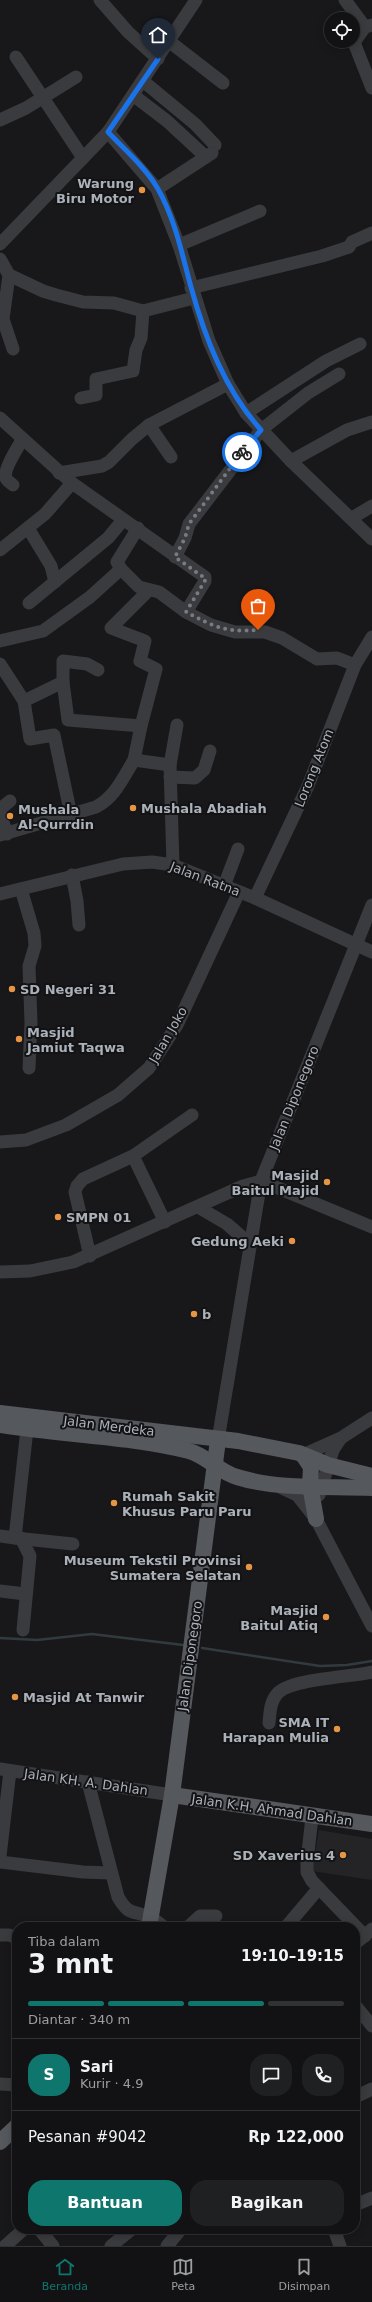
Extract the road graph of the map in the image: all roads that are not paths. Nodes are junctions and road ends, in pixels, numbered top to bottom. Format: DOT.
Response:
graph roads {
  1 [pos="101,0"];
  2 [pos="196,0"];
  3 [pos="345,0"];
  4 [pos="368,26"];
  5 [pos="170,42"];
  6 [pos="16,57"];
  7 [pos="158,59"];
  8 [pos="76,77"];
  9 [pos="143,81"];
  10 [pos="223,83"];
  11 [pos="372,88"];
  12 [pos="133,95"];
  13 [pos="42,98"];
  14 [pos="0,120"];
  15 [pos="108,132"];
  16 [pos="211,152"];
  17 [pos="83,158"];
  18 [pos="157,189"];
  19 [pos="260,211"];
  20 [pos="372,232"];
  21 [pos="0,244"];
  22 [pos="180,245"];
  23 [pos="0,259"];
  24 [pos="9,275"];
  25 [pos="193,293"];
  26 [pos="143,311"];
  27 [pos="360,344"];
  28 [pos="13,349"];
  29 [pos="339,374"];
  30 [pos="228,384"];
  31 [pos="81,398"];
  32 [pos="246,413"];
  33 [pos="0,418"];
  34 [pos="372,422"];
  35 [pos="149,425"];
  36 [pos="261,430"];
  37 [pos="22,440"];
  38 [pos="171,457"];
  39 [pos="291,461"];
  40 [pos="59,473"];
  41 [pos="6,481"];
  42 [pos="72,483"];
  43 [pos="372,506"];
  44 [pos="352,518"];
  45 [pos="123,520"];
  46 [pos="28,528"];
  47 [pos="138,528"];
  48 [pos="372,539"];
  49 [pos="0,550"];
  50 [pos="175,557"];
  51 [pos="121,569"];
  52 [pos="55,582"];
  53 [pos="148,591"];
  54 [pos="29,603"];
  55 [pos="186,612"];
  56 [pos="372,637"];
  57 [pos="0,641"];
  58 [pos="0,664"];
  59 [pos="355,665"];
  60 [pos="98,670"];
  61 [pos="63,682"];
  62 [pos="24,701"];
  63 [pos="177,725"];
  64 [pos="141,726"];
  65 [pos="210,751"];
  66 [pos="134,760"];
  67 [pos="170,771"];
  68 [pos="0,813"];
  69 [pos="71,815"];
  70 [pos="3,834"];
  71 [pos="238,849"];
  72 [pos="173,865"];
  73 [pos="72,875"];
  74 [pos="224,886"];
  75 [pos="21,889"];
  76 [pos="239,892"];
  77 [pos="0,894"];
  78 [pos="254,898"];
  79 [pos="372,905"];
  80 [pos="78,925"];
  81 [pos="356,944"];
  82 [pos="372,952"];
  83 [pos="29,1068"];
  84 [pos="192,1115"];
  85 [pos="0,1142"];
  86 [pos="133,1156"];
  87 [pos="261,1181"];
  88 [pos="198,1207"];
  89 [pos="165,1222"];
  90 [pos="372,1227"];
  91 [pos="250,1244"];
  92 [pos="90,1256"];
  93 [pos="0,1272"];
  94 [pos="0,1413"];
  95 [pos="372,1418"];
  96 [pos="0,1425"];
  97 [pos="27,1429"];
  98 [pos="341,1438"];
  99 [pos="218,1440"];
  100 [pos="303,1455"];
  101 [pos="214,1463"];
  102 [pos="328,1465"];
  103 [pos="372,1476"];
  104 [pos="250,1481"];
  105 [pos="274,1485"];
  106 [pos="316,1485"];
  107 [pos="372,1488"];
  108 [pos="208,1518"];
  109 [pos="316,1519"];
  110 [pos="0,1536"];
  111 [pos="18,1538"];
  112 [pos="73,1544"];
  113 [pos="0,1591"];
  114 [pos="25,1594"];
  115 [pos="372,1626"];
  116 [pos="23,1630"];
  117 [pos="372,1672"];
  118 [pos="269,1723"];
  119 [pos="5,1770"];
  120 [pos="88,1782"];
  121 [pos="172,1795"];
  122 [pos="312,1817"];
  123 [pos="372,1824"];
  124 [pos="0,1856"];
  125 [pos="0,1862"];
  126 [pos="111,1873"];
  127 [pos="319,1888"];
  128 [pos="216,1916"];
  129 [pos="150,1922"];
  130 [pos="193,1922"];
  131 [pos="290,1922"];
  132 [pos="358,1922"];
  133 [pos="360,1924"];
  134 [pos="369,1932"];
  135 [pos="0,1935"];
  136 [pos="12,1936"];
  137 [pos="360,1940"];
  138 [pos="360,2011"];
  139 [pos="372,2026"];
  140 [pos="0,2084"];
  141 [pos="12,2085"];
  142 [pos="372,2089"];
  143 [pos="360,2095"];
  144 [pos="12,2131"];
  145 [pos="0,2142"];
  146 [pos="372,2198"];
  147 [pos="360,2203"];
  148 [pos="18,2234"];
  149 [pos="43,2234"];
  150 [pos="126,2234"];
  151 [pos="336,2234"];
  152 [pos="5,2246"];
  153 [pos="53,2246"];
  154 [pos="111,2246"];
  155 [pos="340,2246"];
  1 -- 7 [label="street"];
  2 -- 5 [label="street"];
  3 -- 4 [label="street"];
  4 -- 11 [label="street"];
  5 -- 7 [label="street"];
  5 -- 10 [label="street"];
  6 -- 13 [label="street"];
  7 -- 9 [label="street"];
  8 -- 13 [label="street"];
  9 -- 12 [label="street"];
  9 -- 16 [label="street"];
  12 -- 15 [label="street"];
  12 -- 16 [label="street"];
  13 -- 14 [label="street"];
  13 -- 17 [label="street"];
  15 -- 17 [label="street"];
  15 -- 18 [label="street"];
  16 -- 18 [label="street"];
  17 -- 21 [label="street"];
  18 -- 22 [label="street"];
  19 -- 22 [label="street"];
  20 -- 25 [label="street"];
  22 -- 25 [label="street"];
  23 -- 24 [label="street"];
  24 -- 26 [label="street"];
  24 -- 28 [label="street"];
  25 -- 26 [label="street"];
  25 -- 30 [label="street"];
  26 -- 31 [label="street"];
  27 -- 32 [label="street"];
  29 -- 36 [label="street"];
  30 -- 32 [label="street"];
  30 -- 35 [label="street"];
  32 -- 36 [label="street"];
  33 -- 37 [label="street"];
  34 -- 39 [label="street"];
  35 -- 38 [label="street"];
  35 -- 40 [label="street"];
  36 -- 39 [label="street"];
  36 -- 50 [label="street"];
  37 -- 40 [label="street"];
  37 -- 41 [label="street"];
  39 -- 44 [label="street"];
  40 -- 42 [label="street"];
  42 -- 45 [label="street"];
  42 -- 46 [label="street"];
  43 -- 44 [label="street"];
  44 -- 48 [label="street"];
  45 -- 47 [label="street"];
  45 -- 52 [label="street"];
  46 -- 49 [label="street"];
  46 -- 52 [label="street"];
  47 -- 50 [label="street"];
  47 -- 51 [label="street"];
  50 -- 55 [label="street"];
  51 -- 53 [label="street"];
  51 -- 57 [label="street"];
  52 -- 54 [label="street"];
  53 -- 55 [label="street"];
  53 -- 64 [label="street"];
  55 -- 59 [label="street"];
  56 -- 59 [label="street, Lorong Atom"];
  58 -- 62 [label="street"];
  59 -- 78 [label="street, Lorong Atom"];
  60 -- 61 [label="street"];
  61 -- 62 [label="street"];
  61 -- 64 [label="street"];
  62 -- 69 [label="street"];
  63 -- 67 [label="street"];
  64 -- 66 [label="street"];
  65 -- 67 [label="street"];
  66 -- 67 [label="street"];
  66 -- 69 [label="street"];
  67 -- 72 [label="street"];
  68 -- 70 [label="street"];
  69 -- 70 [label="street"];
  71 -- 74 [label="street"];
  72 -- 73 [label="street, Jalan Ratna"];
  72 -- 74 [label="street, Jalan Ratna"];
  73 -- 75 [label="street, Jalan Ratna"];
  73 -- 80 [label="street"];
  74 -- 76 [label="street, Jalan Ratna"];
  75 -- 77 [label="street, Jalan Ratna"];
  75 -- 83 [label="street"];
  76 -- 78 [label="street, Jalan Ratna"];
  76 -- 85 [label="street, Jalan Joko"];
  78 -- 81 [label="street, Jalan Ratna"];
  79 -- 81 [label="street, Jalan Diponegoro"];
  81 -- 82 [label="street, Jalan Ratna"];
  81 -- 87 [label="street, Jalan Diponegoro"];
  84 -- 86 [label="street"];
  86 -- 89 [label="street"];
  86 -- 92 [label="street"];
  87 -- 88 [label="street"];
  87 -- 90 [label="street"];
  87 -- 91 [label="street, Jalan Diponegoro"];
  88 -- 89 [label="street"];
  88 -- 91 [label="street"];
  89 -- 92 [label="street"];
  91 -- 99 [label="street, Jalan Diponegoro"];
  92 -- 93 [label="street"];
  94 -- 99 [label="main road, Jalan Merdeka"];
  95 -- 98 [label="street"];
  96 -- 97 [label="main road, Jalan Merdeka"];
  97 -- 101 [label="main road, Jalan Merdeka"];
  97 -- 111 [label="street"];
  98 -- 100 [label="street"];
  98 -- 102 [label="street"];
  99 -- 100 [label="main road, Jalan Merdeka"];
  99 -- 101 [label="main road"];
  100 -- 102 [label="main road, Jalan Merdeka"];
  100 -- 106 [label="main road"];
  101 -- 104 [label="main road, Jalan Merdeka"];
  101 -- 108 [label="main road"];
  102 -- 103 [label="main road, Jalan Merdeka"];
  102 -- 106 [label="street"];
  104 -- 105 [label="main road"];
  104 -- 108 [label="main road"];
  105 -- 106 [label="main road"];
  105 -- 109 [label="street"];
  106 -- 107 [label="main road"];
  106 -- 109 [label="main road"];
  108 -- 121 [label="main road, Jalan Diponegoro"];
  109 -- 115 [label="street"];
  110 -- 111 [label="street"];
  111 -- 112 [label="street"];
  111 -- 114 [label="street"];
  113 -- 114 [label="street"];
  114 -- 116 [label="street"];
  117 -- 118 [label="street"];
  119 -- 120 [label="street, Jalan KH. A. Dahlan"];
  119 -- 124 [label="street"];
  120 -- 121 [label="street, Jalan KH. A. Dahlan"];
  120 -- 126 [label="street"];
  121 -- 122 [label="main road, Jalan K.H. Ahmad Dahlan"];
  121 -- 129 [label="main road, Jalan Diponegoro"];
  122 -- 123 [label="main road, Jalan K.H. Ahmad Dahlan"];
  122 -- 127 [label="street"];
  125 -- 126 [label="street"];
  126 -- 129 [label="street"];
  127 -- 131 [label="street"];
  127 -- 132 [label="street"];
  128 -- 130 [label="street"];
  133 -- 134 [label="street"];
  134 -- 137 [label="street"];
  135 -- 136 [label="street"];
  138 -- 139 [label="street"];
  140 -- 141 [label="street"];
  142 -- 143 [label="street"];
  144 -- 145 [label="main road"];
  146 -- 147 [label="street"];
  148 -- 152 [label="street"];
  149 -- 153 [label="street"];
  150 -- 154 [label="street"];
  151 -- 155 [label="street"];
}
